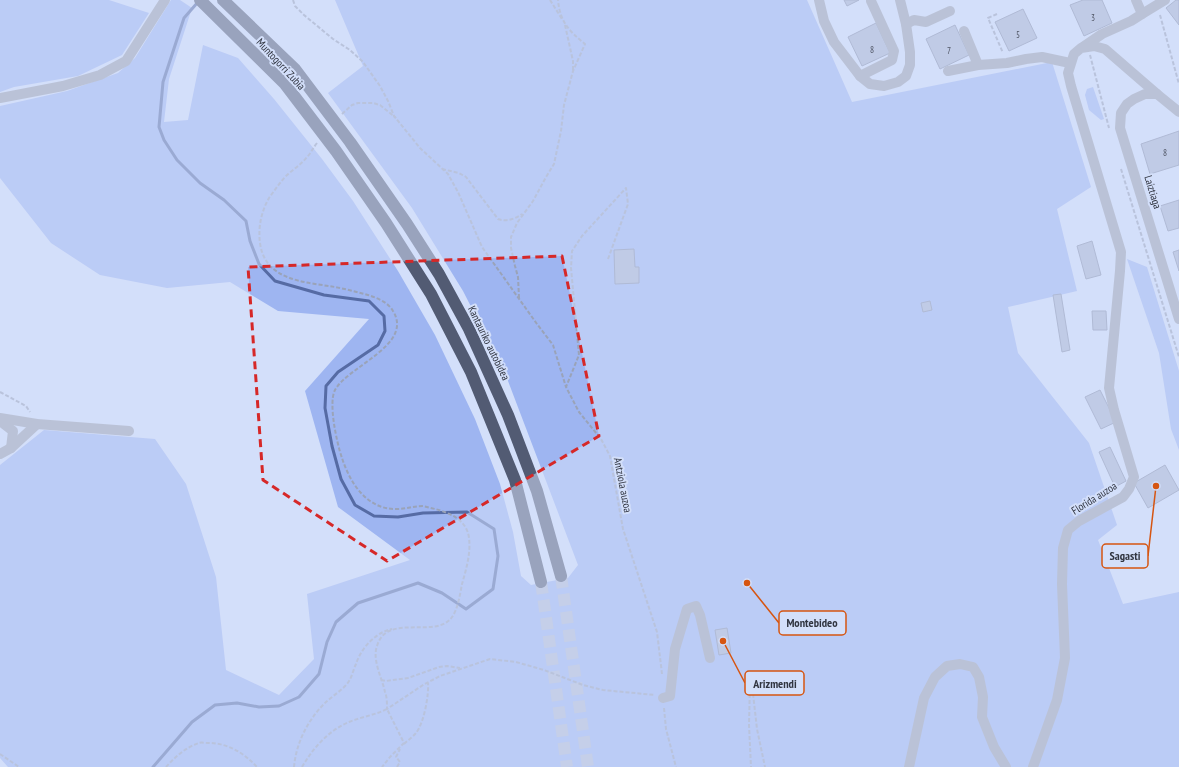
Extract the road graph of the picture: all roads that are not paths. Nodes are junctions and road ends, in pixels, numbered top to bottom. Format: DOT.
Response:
graph roads {
  1 [pos="165,0"];
  2 [pos="200,0"];
  3 [pos="223,0"];
  4 [pos="819,0"];
  5 [pos="900,0"];
  6 [pos="1136,0"];
  7 [pos="871,1"];
  8 [pos="1161,3"];
  9 [pos="950,11"];
  10 [pos="1142,14"];
  11 [pos="906,24"];
  12 [pos="964,31"];
  13 [pos="1081,48"];
  14 [pos="1070,63"];
  15 [pos="978,65"];
  16 [pos="948,71"];
  17 [pos="860,76"];
  18 [pos="1157,94"];
  19 [pos="0,98"];
  20 [pos="1179,112"];
  21 [pos="350,142"];
  22 [pos="1179,319"];
  23 [pos="0,420"];
  24 [pos="37,424"];
  25 [pos="129,431"];
  26 [pos="11,448"];
  27 [pos="0,454"];
  28 [pos="561,576"];
  29 [pos="541,582"];
  30 [pos="710,658"];
  31 [pos="663,698"];
  32 [pos="909,767"];
  33 [pos="1006,767"];
  34 [pos="1033,767"];
  1 -- 19 [label="street"];
  2 -- 29 [label="highway, Muntogorri Zubia"];
  3 -- 21 [label="highway, Muntogorri Zubia"];
  4 -- 17 [label="street"];
  5 -- 11 [label="street"];
  6 -- 10 [label="street"];
  7 -- 17 [label="street"];
  8 -- 10 [label="street"];
  9 -- 11 [label="street"];
  10 -- 13 [label="street"];
  11 -- 17 [label="street"];
  12 -- 15 [label="street"];
  13 -- 14 [label="street"];
  13 -- 18 [label="street"];
  14 -- 15 [label="street"];
  14 -- 34 [label="street, Florida auzoa"];
  15 -- 16 [label="street"];
  18 -- 20 [label="street"];
  18 -- 22 [label="street, Laiztiaga"];
  21 -- 28 [label="highway, Kantauriko autobidea"];
  23 -- 24 [label="street"];
  23 -- 26 [label="street"];
  24 -- 25 [label="street"];
  24 -- 26 [label="street"];
  26 -- 27 [label="street"];
  30 -- 31 [label="street"];
  32 -- 33 [label="street"];
}
